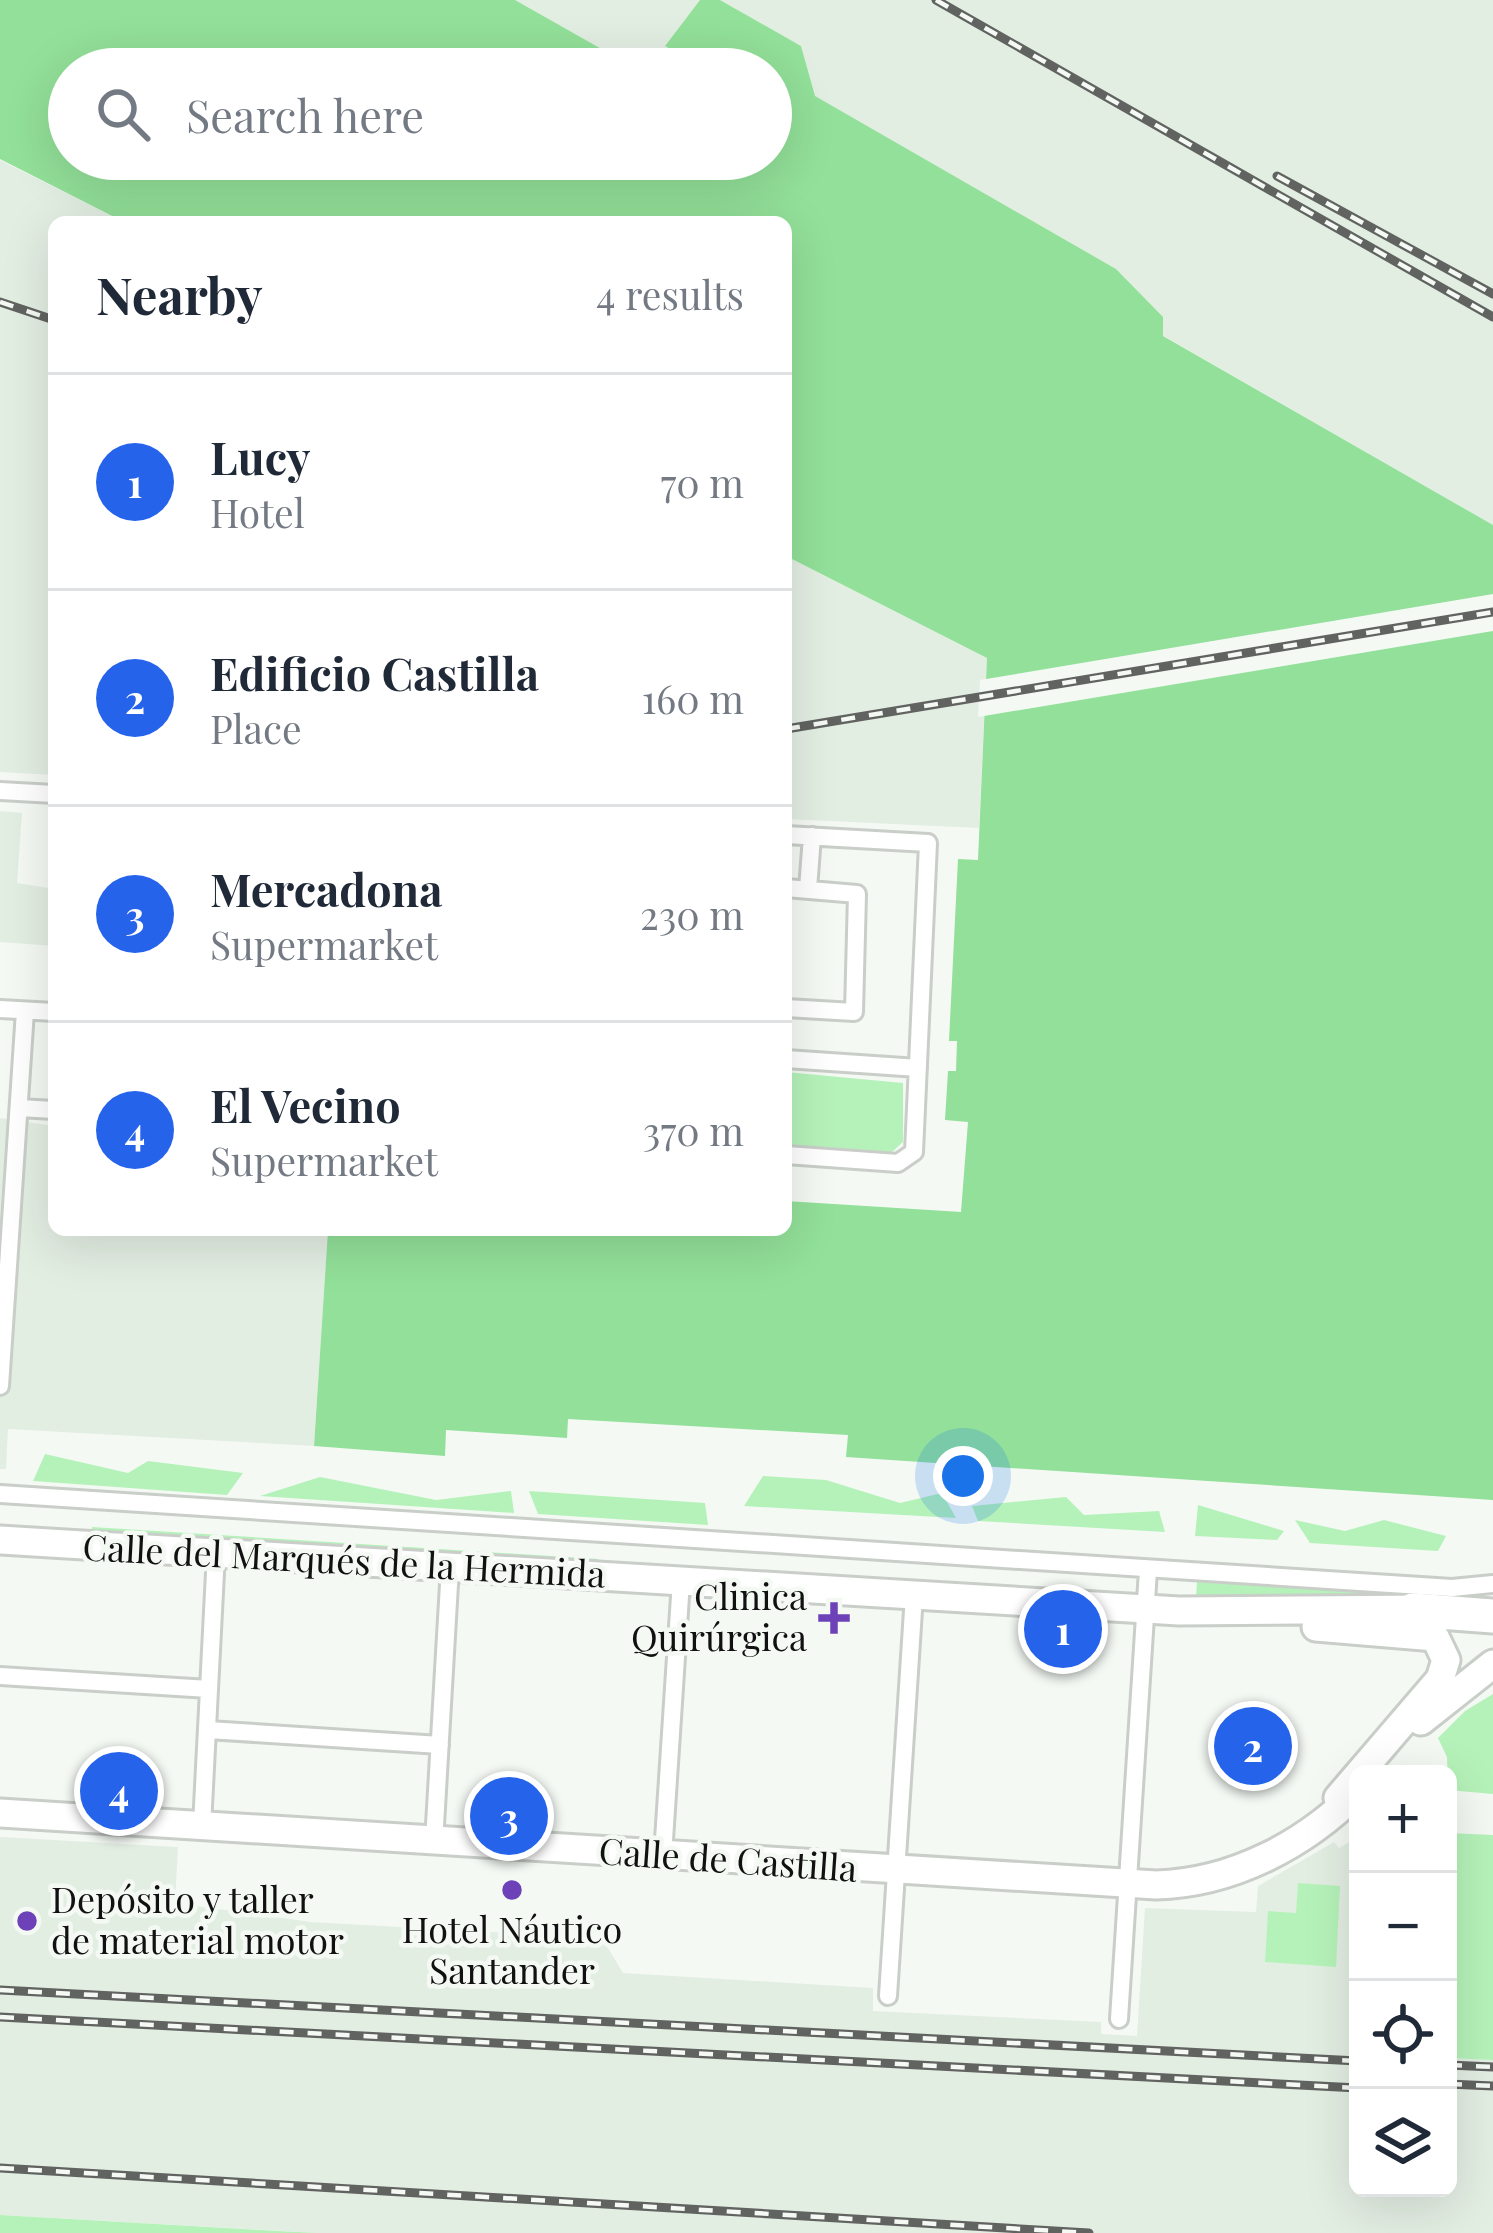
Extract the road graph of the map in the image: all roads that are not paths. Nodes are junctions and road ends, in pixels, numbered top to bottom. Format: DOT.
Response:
graph roads {
  1 [pos="0,791"];
  2 [pos="48,794"];
  3 [pos="792,835"];
  4 [pos="812,836"];
  5 [pos="792,889"];
  6 [pos="808,890"];
  7 [pos="792,1008"];
  8 [pos="0,1009"];
  9 [pos="26,1010"];
  10 [pos="48,1012"];
  11 [pos="792,1059"];
  12 [pos="918,1068"];
  13 [pos="19,1108"];
  14 [pos="48,1110"];
  15 [pos="9,1130"];
  16 [pos="792,1155"];
  17 [pos="4,1274"];
  18 [pos="0,1386"];
  19 [pos="0,1494"];
  20 [pos="0,1540"];
  21 [pos="692,1541"];
  22 [pos="216,1553"];
  23 [pos="1148,1570"];
  24 [pos="450,1579"];
  25 [pos="685,1581"];
  26 [pos="1493,1584"];
  27 [pos="914,1595"];
  28 [pos="1493,1606"];
  29 [pos="1144,1609"];
  30 [pos="1413,1610"];
  31 [pos="1187,1611"];
  32 [pos="1493,1616"];
  33 [pos="1493,1664"];
  34 [pos="0,1676"];
  35 [pos="1493,1682"];
  36 [pos="209,1689"];
  37 [pos="1443,1702"];
  38 [pos="208,1730"];
  39 [pos="440,1745"];
  40 [pos="1382,1765"];
  41 [pos="1349,1799"];
  42 [pos="0,1814"];
  43 [pos="202,1826"];
  44 [pos="1309,1832"];
  45 [pos="434,1842"];
  46 [pos="663,1856"];
  47 [pos="899,1870"];
  48 [pos="1127,1885"];
  49 [pos="888,1996"];
  50 [pos="1119,2020"];
  1 -- 2 [label="street"];
  3 -- 4 [label="street"];
  4 -- 6 [label="street"];
  4 -- 12 [label="street"];
  5 -- 6 [label="street"];
  6 -- 7 [label="street"];
  8 -- 9 [label="street"];
  9 -- 10 [label="street"];
  9 -- 13 [label="street"];
  11 -- 12 [label="street"];
  12 -- 16 [label="street"];
  13 -- 14 [label="street"];
  13 -- 15 [label="street"];
  15 -- 17 [label="street"];
  17 -- 18 [label="street"];
  19 -- 21 [label="street"];
  20 -- 22 [label="main road, Calle del Marqués de la Hermida"];
  21 -- 23 [label="street"];
  21 -- 25 [label="street"];
  22 -- 24 [label="main road, Calle del Marqués de la Hermida"];
  22 -- 36 [label="street"];
  23 -- 26 [label="street"];
  23 -- 29 [label="street"];
  24 -- 25 [label="main road, Calle del Marqués de la Hermida"];
  24 -- 39 [label="street"];
  25 -- 27 [label="main road, Calle del Marqués de la Hermida"];
  25 -- 46 [label="street"];
  27 -- 29 [label="main road, Calle del Marqués de la Hermida"];
  27 -- 47 [label="street"];
  28 -- 30 [label="main road, Calle del Marqués de la Hermida"];
  29 -- 31 [label="main road, Calle del Marqués de la Hermida"];
  29 -- 48 [label="street"];
  30 -- 31 [label="main road, Calle del Marqués de la Hermida"];
  30 -- 32 [label="highway"];
  31 -- 44 [label="main road"];
  33 -- 37 [label="main road"];
  34 -- 36 [label="street"];
  35 -- 37 [label="main road"];
  36 -- 38 [label="street"];
  37 -- 40 [label="main road"];
  38 -- 39 [label="street"];
  38 -- 43 [label="street"];
  39 -- 45 [label="street"];
  41 -- 44 [label="main road, Calle de Castilla"];
  42 -- 43 [label="main road, Calle de Castilla"];
  43 -- 45 [label="main road, Calle de Castilla"];
  44 -- 48 [label="main road, Calle de Castilla"];
  45 -- 46 [label="main road, Calle de Castilla"];
  46 -- 47 [label="main road, Calle de Castilla"];
  47 -- 48 [label="main road, Calle de Castilla"];
  47 -- 49 [label="street"];
  48 -- 50 [label="street"];
}
